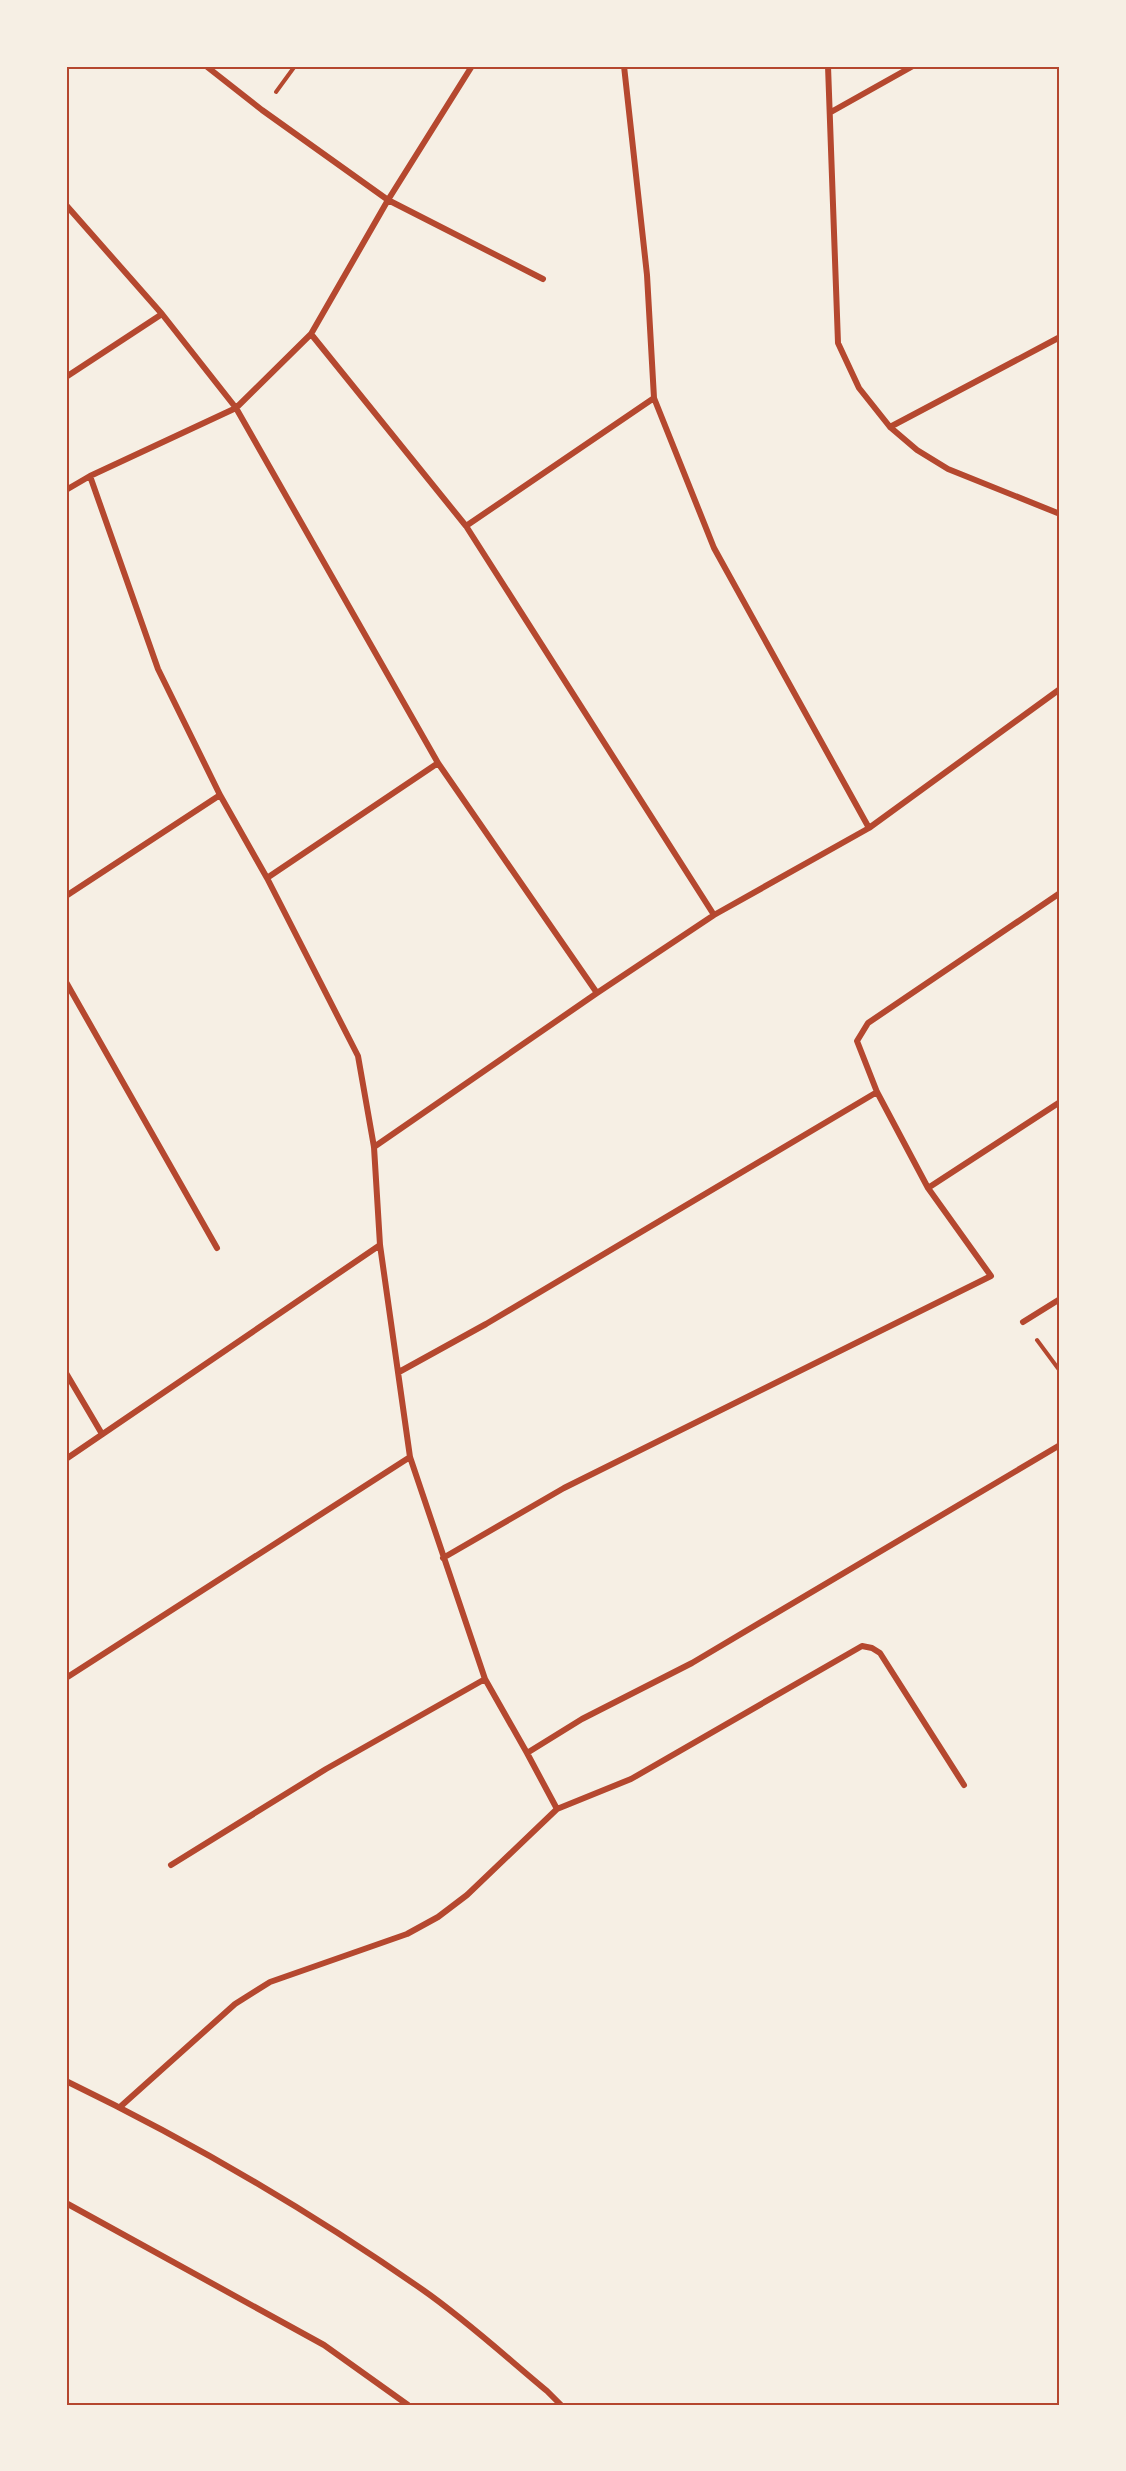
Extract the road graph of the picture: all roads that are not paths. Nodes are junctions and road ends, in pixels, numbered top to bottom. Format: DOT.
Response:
graph roads {
  1 [pos="206,66"];
  2 [pos="472,66"];
  3 [pos="624,66"];
  4 [pos="828,66"];
  5 [pos="913,66"];
  6 [pos="831,112"];
  7 [pos="388,200"];
  8 [pos="66,206"];
  9 [pos="543,279"];
  10 [pos="162,314"];
  11 [pos="311,334"];
  12 [pos="1060,337"];
  13 [pos="66,377"];
  14 [pos="654,398"];
  15 [pos="236,408"];
  16 [pos="890,427"];
  17 [pos="90,476"];
  18 [pos="66,490"];
  19 [pos="1060,514"];
  20 [pos="466,526"];
  21 [pos="1060,689"];
  22 [pos="438,763"];
  23 [pos="220,795"];
  24 [pos="869,828"];
  25 [pos="267,878"];
  26 [pos="1060,893"];
  27 [pos="66,896"];
  28 [pos="714,915"];
  29 [pos="66,982"];
  30 [pos="597,993"];
  31 [pos="877,1092"];
  32 [pos="1060,1102"];
  33 [pos="374,1147"];
  34 [pos="928,1188"];
  35 [pos="380,1245"];
  36 [pos="217,1248"];
  37 [pos="1060,1299"];
  38 [pos="1023,1322"];
  39 [pos="399,1372"];
  40 [pos="66,1373"];
  41 [pos="102,1434"];
  42 [pos="1060,1445"];
  43 [pos="410,1456"];
  44 [pos="66,1458"];
  45 [pos="443,1558"];
  46 [pos="66,1678"];
  47 [pos="485,1679"];
  48 [pos="527,1754"];
  49 [pos="964,1785"];
  50 [pos="556,1809"];
  51 [pos="171,1865"];
  52 [pos="66,2080"];
  53 [pos="120,2107"];
  54 [pos="66,2203"];
  55 [pos="408,2405"];
  56 [pos="561,2405"];
  1 -- 7 [label="street"];
  2 -- 7 [label="street"];
  3 -- 14 [label="street"];
  4 -- 6 [label="street"];
  5 -- 6 [label="street"];
  6 -- 16 [label="street"];
  7 -- 9 [label="street"];
  7 -- 11 [label="street"];
  8 -- 10 [label="street"];
  10 -- 13 [label="street"];
  10 -- 15 [label="street"];
  11 -- 15 [label="street"];
  11 -- 20 [label="street"];
  12 -- 16 [label="street"];
  14 -- 20 [label="street"];
  14 -- 24 [label="street"];
  15 -- 17 [label="street"];
  15 -- 22 [label="street"];
  16 -- 19 [label="street"];
  17 -- 18 [label="street"];
  17 -- 23 [label="street"];
  20 -- 28 [label="street"];
  21 -- 24 [label="street"];
  22 -- 25 [label="street"];
  22 -- 30 [label="street"];
  23 -- 25 [label="street"];
  23 -- 27 [label="street"];
  24 -- 28 [label="street"];
  25 -- 33 [label="street"];
  26 -- 31 [label="street"];
  28 -- 30 [label="street"];
  29 -- 36 [label="street"];
  30 -- 33 [label="street"];
  31 -- 34 [label="street"];
  31 -- 39 [label="street"];
  32 -- 34 [label="street"];
  33 -- 35 [label="street"];
  34 -- 45 [label="street"];
  35 -- 39 [label="street"];
  35 -- 41 [label="street"];
  37 -- 38 [label="street"];
  39 -- 43 [label="street"];
  40 -- 41 [label="street"];
  41 -- 44 [label="street"];
  42 -- 48 [label="street"];
  43 -- 45 [label="street"];
  43 -- 46 [label="street"];
  45 -- 47 [label="street"];
  47 -- 48 [label="street"];
  47 -- 51 [label="street"];
  48 -- 50 [label="street"];
  49 -- 50 [label="street"];
  50 -- 53 [label="street"];
  52 -- 53 [label="street"];
  53 -- 56 [label="street"];
  54 -- 55 [label="street"];
}
